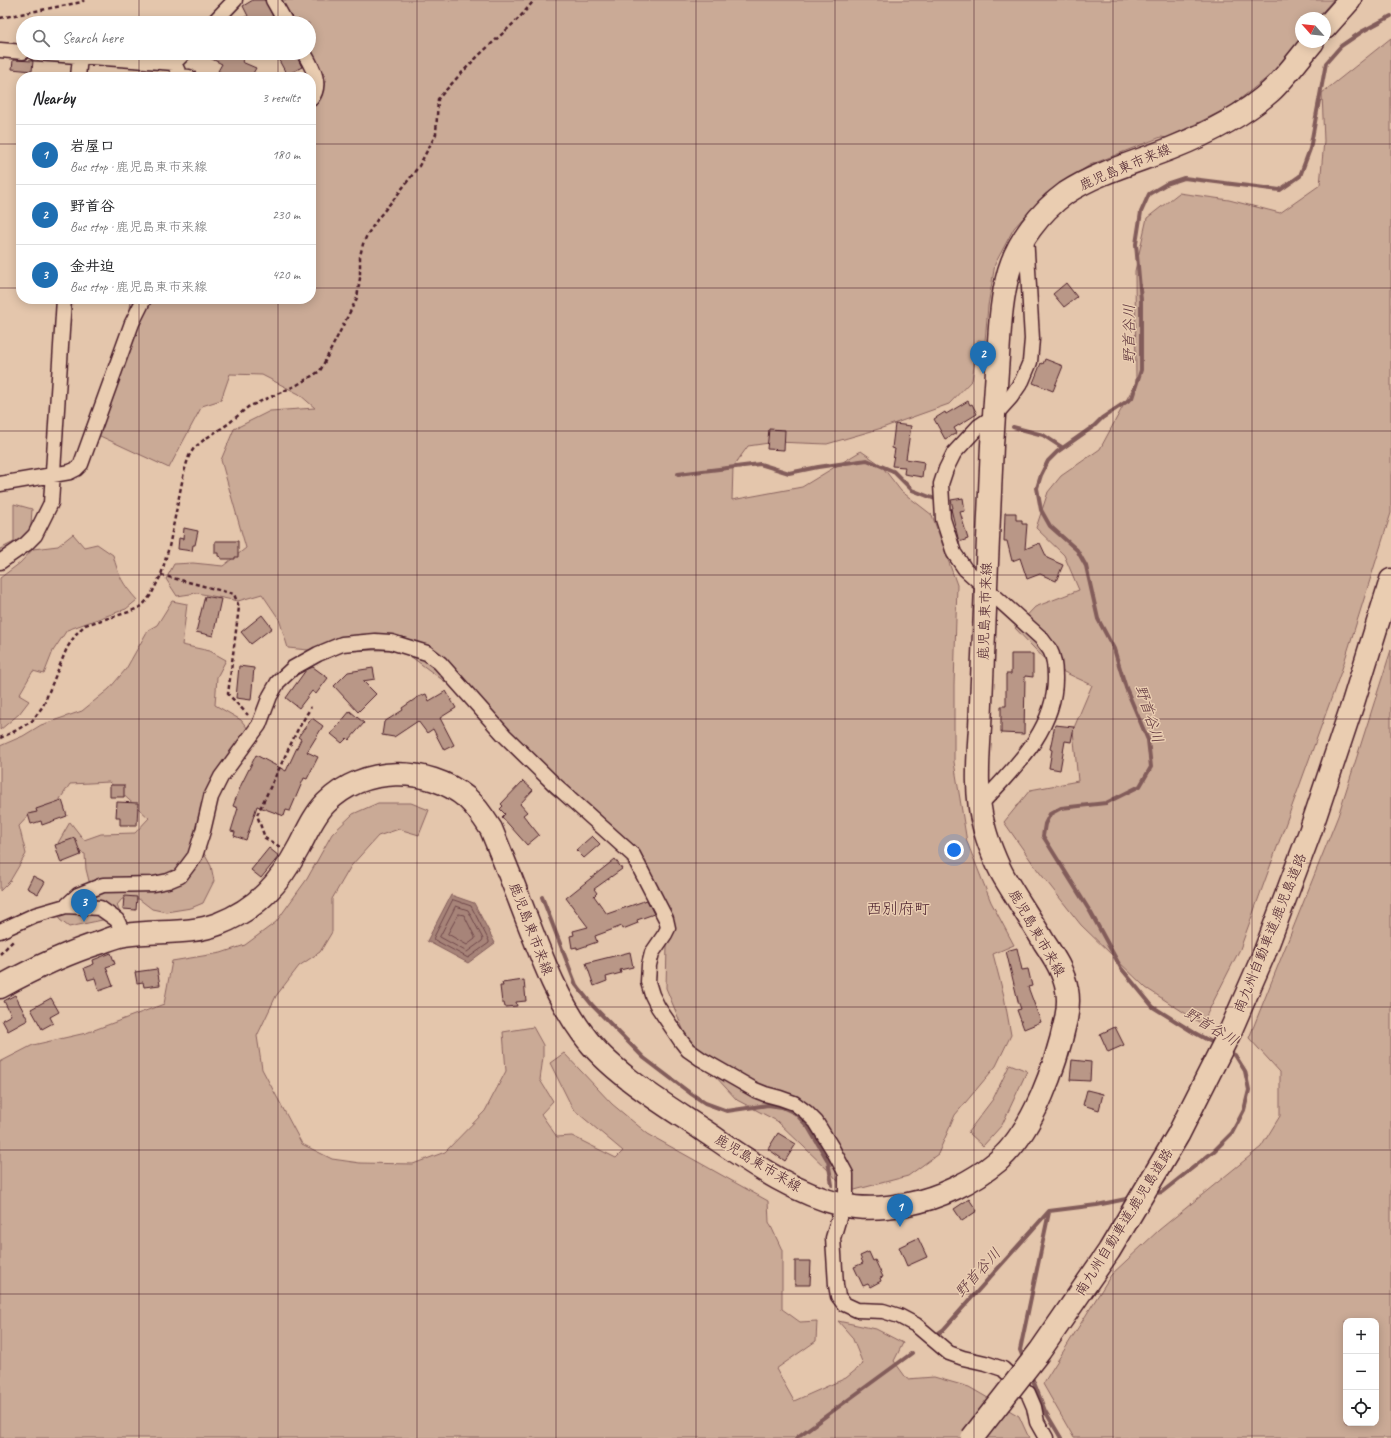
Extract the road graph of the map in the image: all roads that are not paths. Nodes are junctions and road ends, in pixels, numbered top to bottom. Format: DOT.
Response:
graph roads {
  1 [pos="235,0"];
  2 [pos="273,0"];
  3 [pos="1350,0"];
  4 [pos="220,16"];
  5 [pos="282,16"];
  6 [pos="1331,21"];
  7 [pos="1308,48"];
  8 [pos="0,50"];
  9 [pos="16,51"];
  10 [pos="80,60"];
  11 [pos="179,60"];
  12 [pos="308,60"];
  13 [pos="78,72"];
  14 [pos="182,72"];
  15 [pos="314,72"];
  16 [pos="1026,234"];
  17 [pos="64,304"];
  18 [pos="142,304"];
  19 [pos="994,416"];
  20 [pos="53,475"];
  21 [pos="0,484"];
  22 [pos="0,562"];
  23 [pos="1391,580"];
  24 [pos="986,589"];
  25 [pos="980,805"];
  26 [pos="66,906"];
  27 [pos="0,930"];
  28 [pos="124,935"];
  29 [pos="0,987"];
  30 [pos="842,1205"];
  31 [pos="972,1438"];
  32 [pos="1046,1438"];
  1 -- 4 [label="street"];
  2 -- 5 [label="street"];
  3 -- 6 [label="main road"];
  7 -- 16 [label="main road, 鹿児島東市来線"];
  8 -- 9 [label="street"];
  10 -- 13 [label="street"];
  11 -- 14 [label="street"];
  12 -- 15 [label="street"];
  16 -- 19 [label="main road, 鹿児島東市来線"];
  16 -- 19 [label="street"];
  17 -- 20 [label="street"];
  18 -- 20 [label="street"];
  19 -- 24 [label="main road, 鹿児島東市来線"];
  19 -- 24 [label="street"];
  20 -- 21 [label="street"];
  20 -- 22 [label="street"];
  23 -- 31 [label="main road, 南九州自動車道;鹿児島道路, bridge"];
  24 -- 25 [label="main road, 鹿児島東市来線"];
  24 -- 25 [label="street"];
  25 -- 30 [label="main road, 鹿児島東市来線"];
  26 -- 27 [label="street"];
  26 -- 28 [label="street"];
  26 -- 30 [label="street"];
  28 -- 29 [label="main road, 鹿児島東市来線"];
  28 -- 30 [label="main road, 鹿児島東市来線"];
  30 -- 32 [label="street"];
}
